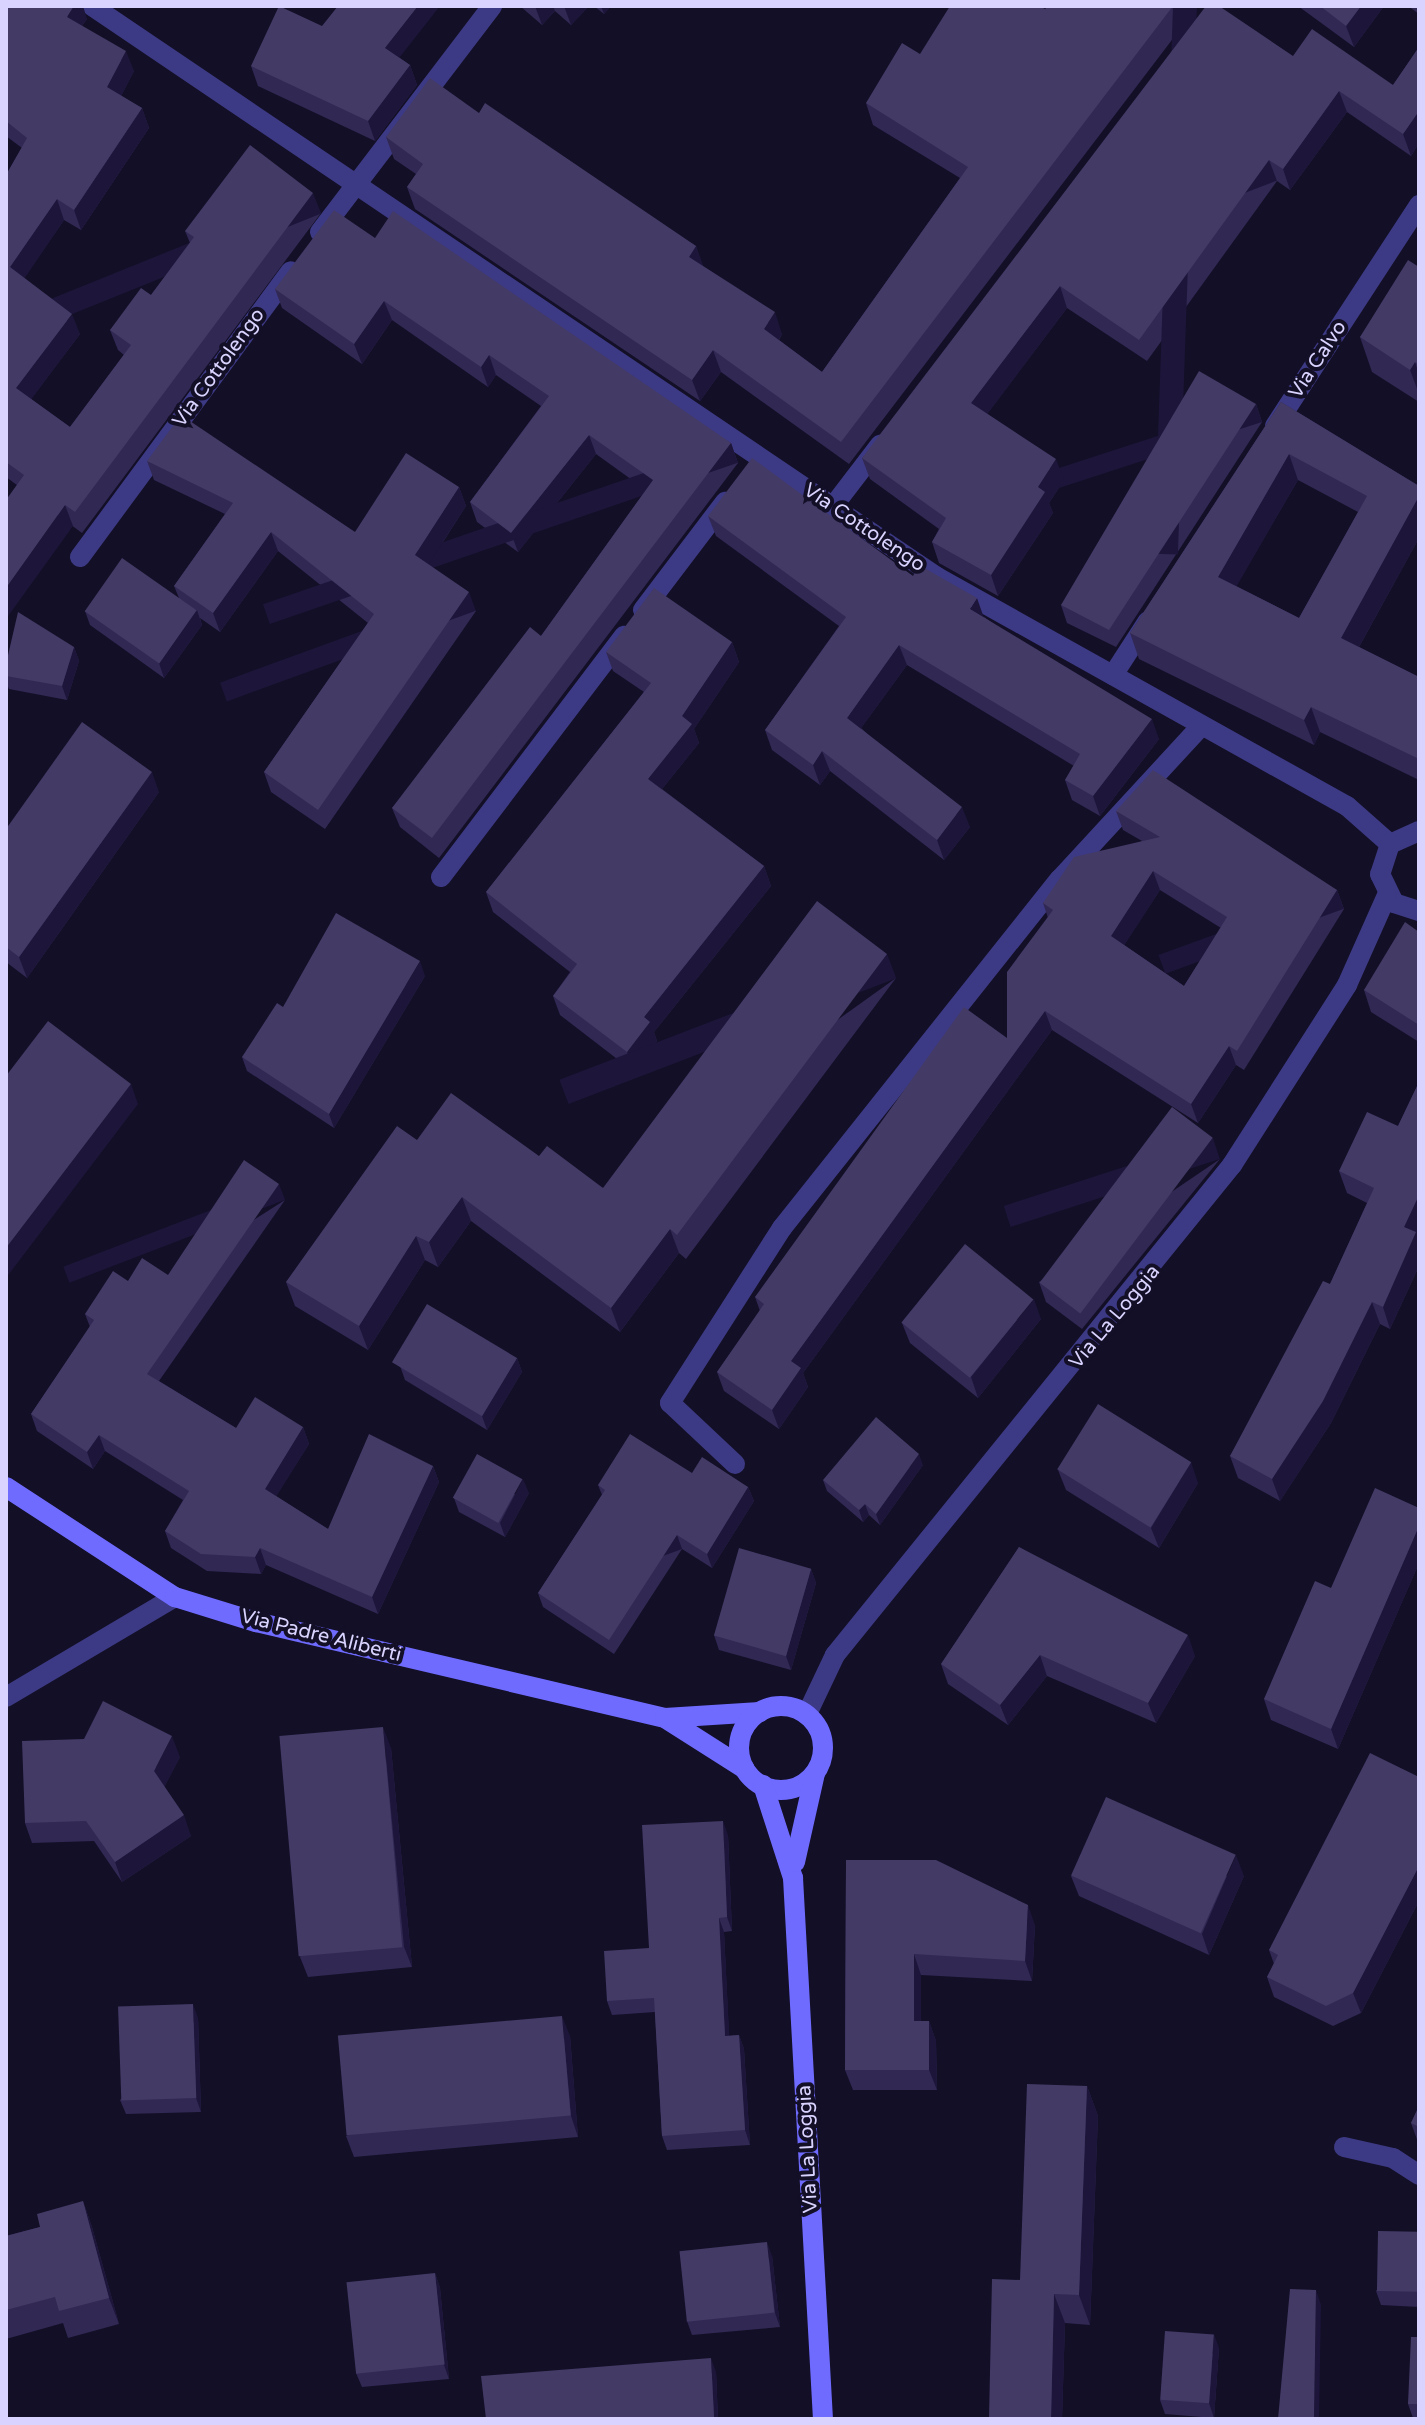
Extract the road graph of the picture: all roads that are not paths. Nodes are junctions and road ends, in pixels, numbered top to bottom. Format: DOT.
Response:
graph roads {
  1 [pos="92,6"];
  2 [pos="492,6"];
  3 [pos="358,180"];
  4 [pos="1419,205"];
  5 [pos="891,430"];
  6 [pos="1266,440"];
  7 [pos="750,470"];
  8 [pos="834,505"];
  9 [pos="80,557"];
  10 [pos="1164,597"];
  11 [pos="1113,675"];
  12 [pos="1202,725"];
  13 [pos="1419,831"];
  14 [pos="1390,844"];
  15 [pos="441,877"];
  16 [pos="1387,895"];
  17 [pos="1419,911"];
  18 [pos="735,1464"];
  19 [pos="6,1487"];
  20 [pos="175,1597"];
  21 [pos="6,1697"];
  22 [pos="760,1712"];
  23 [pos="807,1714"];
  24 [pos="665,1718"];
  25 [pos="745,1769"];
  26 [pos="815,1773"];
  27 [pos="763,1785"];
  28 [pos="793,1878"];
  29 [pos="1344,2147"];
  30 [pos="1419,2175"];
  31 [pos="823,2419"];
  1 -- 3 [label="street, Via Cottolengo"];
  2 -- 3 [label="street"];
  3 -- 7 [label="street, Via Cottolengo"];
  3 -- 9 [label="street, Via Cottolengo"];
  4 -- 6 [label="street, Via Calvo"];
  5 -- 8 [label="street"];
  7 -- 8 [label="street, Via Cottolengo"];
  7 -- 15 [label="street"];
  8 -- 11 [label="street, Via Cottolengo"];
  10 -- 11 [label="street"];
  11 -- 12 [label="street, Via Cottolengo"];
  12 -- 14 [label="street, Via Cottolengo"];
  12 -- 18 [label="street"];
  13 -- 14 [label="street"];
  14 -- 16 [label="street"];
  16 -- 17 [label="street"];
  16 -- 23 [label="street, Via La Loggia"];
  19 -- 20 [label="street, Via Padre Aliberti"];
  20 -- 21 [label="street"];
  20 -- 24 [label="street, Via Padre Aliberti"];
  22 -- 23 [label="street"];
  22 -- 24 [label="street, Via Padre Aliberti"];
  22 -- 25 [label="street"];
  23 -- 26 [label="street"];
  24 -- 25 [label="street, Via Padre Aliberti"];
  25 -- 27 [label="street"];
  26 -- 27 [label="street"];
  26 -- 28 [label="street, Via La Loggia"];
  27 -- 28 [label="street, Via La Loggia"];
  28 -- 31 [label="street, Via La Loggia"];
  29 -- 30 [label="street"];
}
